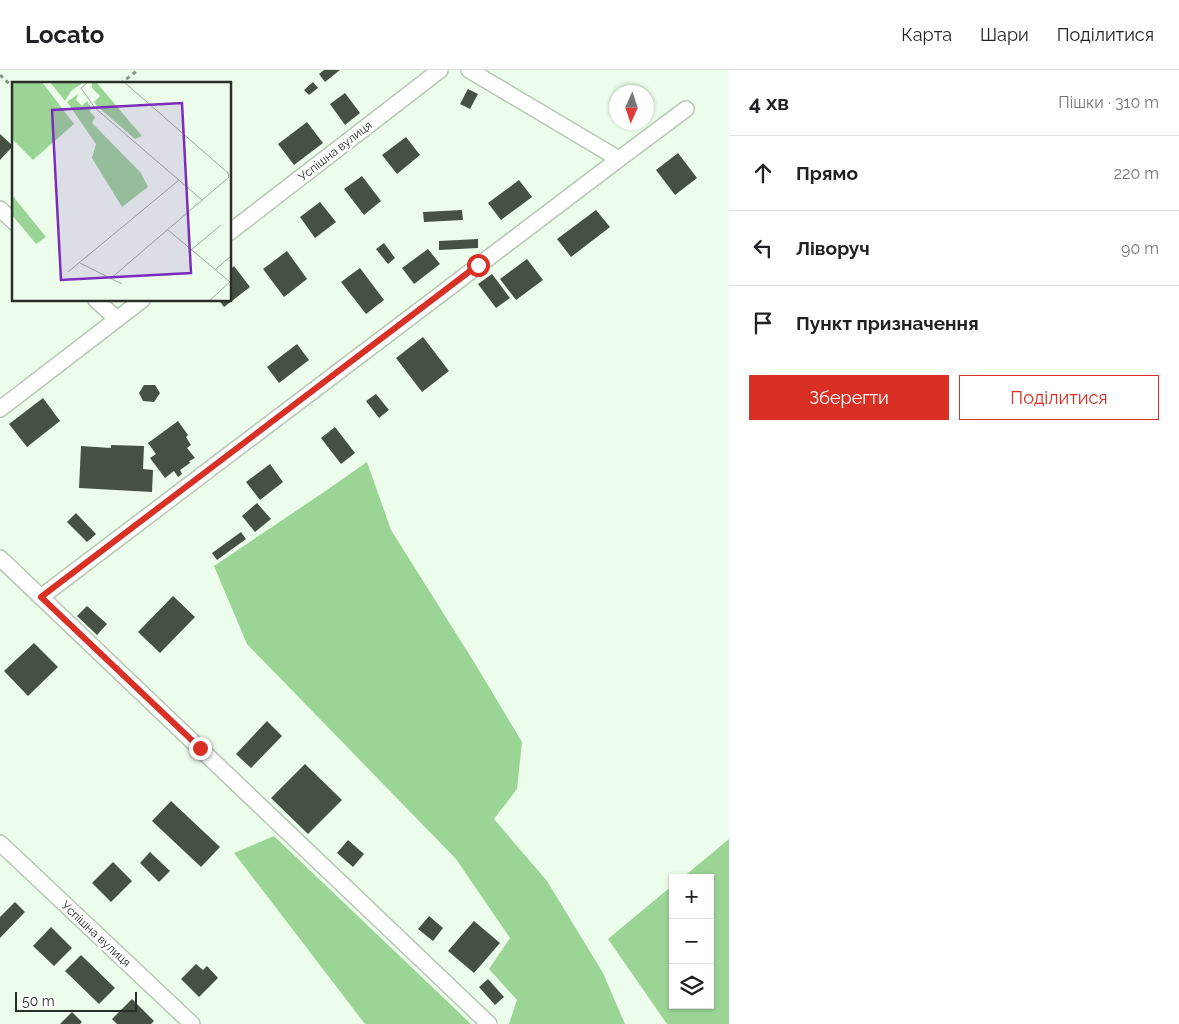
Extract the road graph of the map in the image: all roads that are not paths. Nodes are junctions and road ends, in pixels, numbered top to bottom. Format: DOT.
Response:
graph roads {
  1 [pos="440,70"];
  2 [pos="469,70"];
  3 [pos="686,109"];
  4 [pos="618,159"];
  5 [pos="0,209"];
  6 [pos="12,220"];
  7 [pos="231,231"];
  8 [pos="97,301"];
  9 [pos="141,301"];
  10 [pos="117,319"];
  11 [pos="0,409"];
  12 [pos="0,558"];
  13 [pos="41,597"];
  14 [pos="0,843"];
  15 [pos="192,1024"];
  16 [pos="489,1024"];
  1 -- 7 [label="street, Успішна вулиця"];
  2 -- 4 [label="street"];
  3 -- 4 [label="street"];
  4 -- 13 [label="street"];
  5 -- 6 [label="street"];
  8 -- 10 [label="street"];
  9 -- 10 [label="street"];
  10 -- 11 [label="street"];
  12 -- 13 [label="street"];
  13 -- 16 [label="street"];
  14 -- 15 [label="street, Успішна вулиця"];
}
